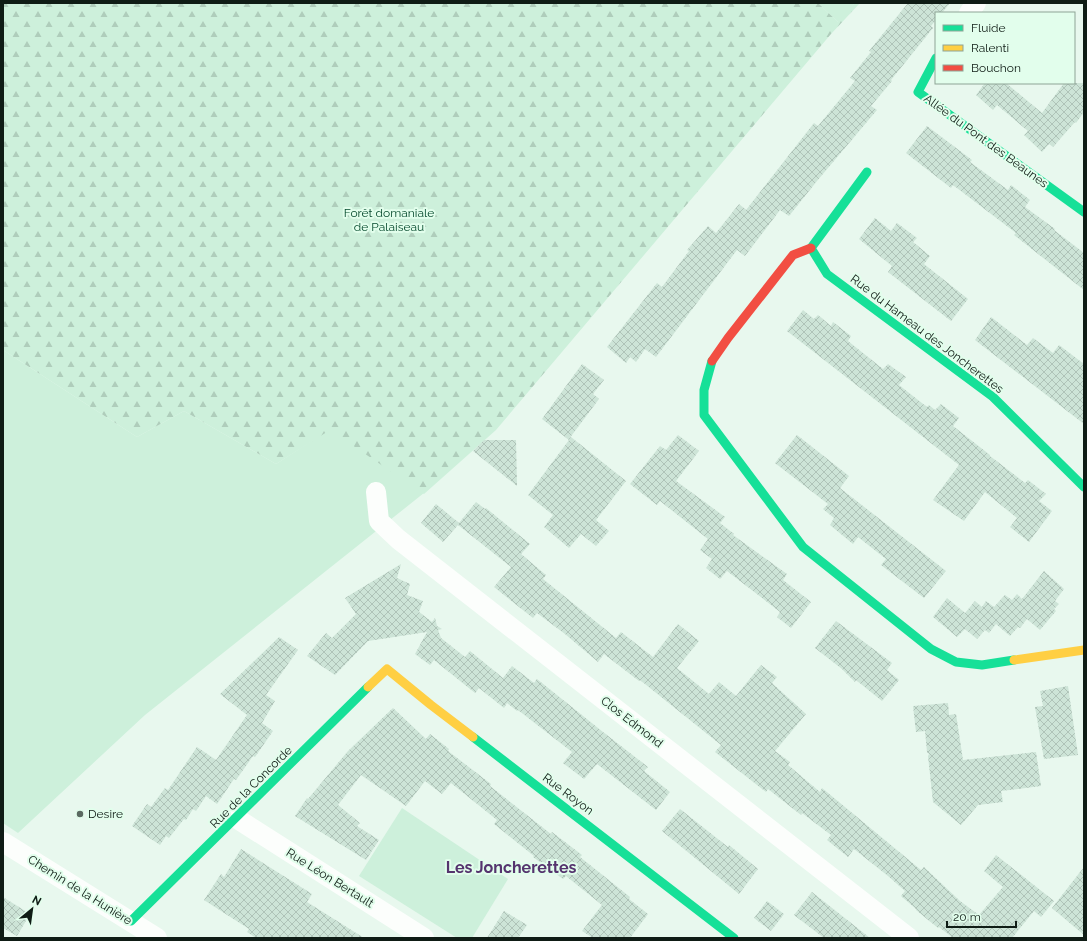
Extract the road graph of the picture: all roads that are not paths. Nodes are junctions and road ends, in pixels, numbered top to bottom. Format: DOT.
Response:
graph roads {
  1 [pos="976,3"];
  2 [pos="970,12"];
  3 [pos="935,60"];
  4 [pos="867,172"];
  5 [pos="1084,212"];
  6 [pos="811,248"];
  7 [pos="1084,487"];
  8 [pos="376,492"];
  9 [pos="1084,650"];
  10 [pos="387,669"];
  11 [pos="236,818"];
  12 [pos="3,842"];
  13 [pos="131,921"];
  14 [pos="157,938"];
  15 [pos="424,938"];
  16 [pos="734,938"];
  17 [pos="909,938"];
  1 -- 2 [label="street"];
  3 -- 5 [label="street, Allée du Pont des Beaunes"];
  4 -- 6 [label="street"];
  6 -- 7 [label="street, Rue du Hameau des Joncherettes"];
  6 -- 9 [label="street"];
  8 -- 17 [label="street, Clos Edmond"];
  10 -- 11 [label="street, Rue de la Concorde"];
  10 -- 16 [label="street, Rue Royon"];
  11 -- 13 [label="street, Rue de la Concorde"];
  11 -- 15 [label="street, Rue Léon Bertault"];
  12 -- 13 [label="street, Chemin de la Hunière"];
  13 -- 14 [label="street, Chemin de la Hunière"];
}
